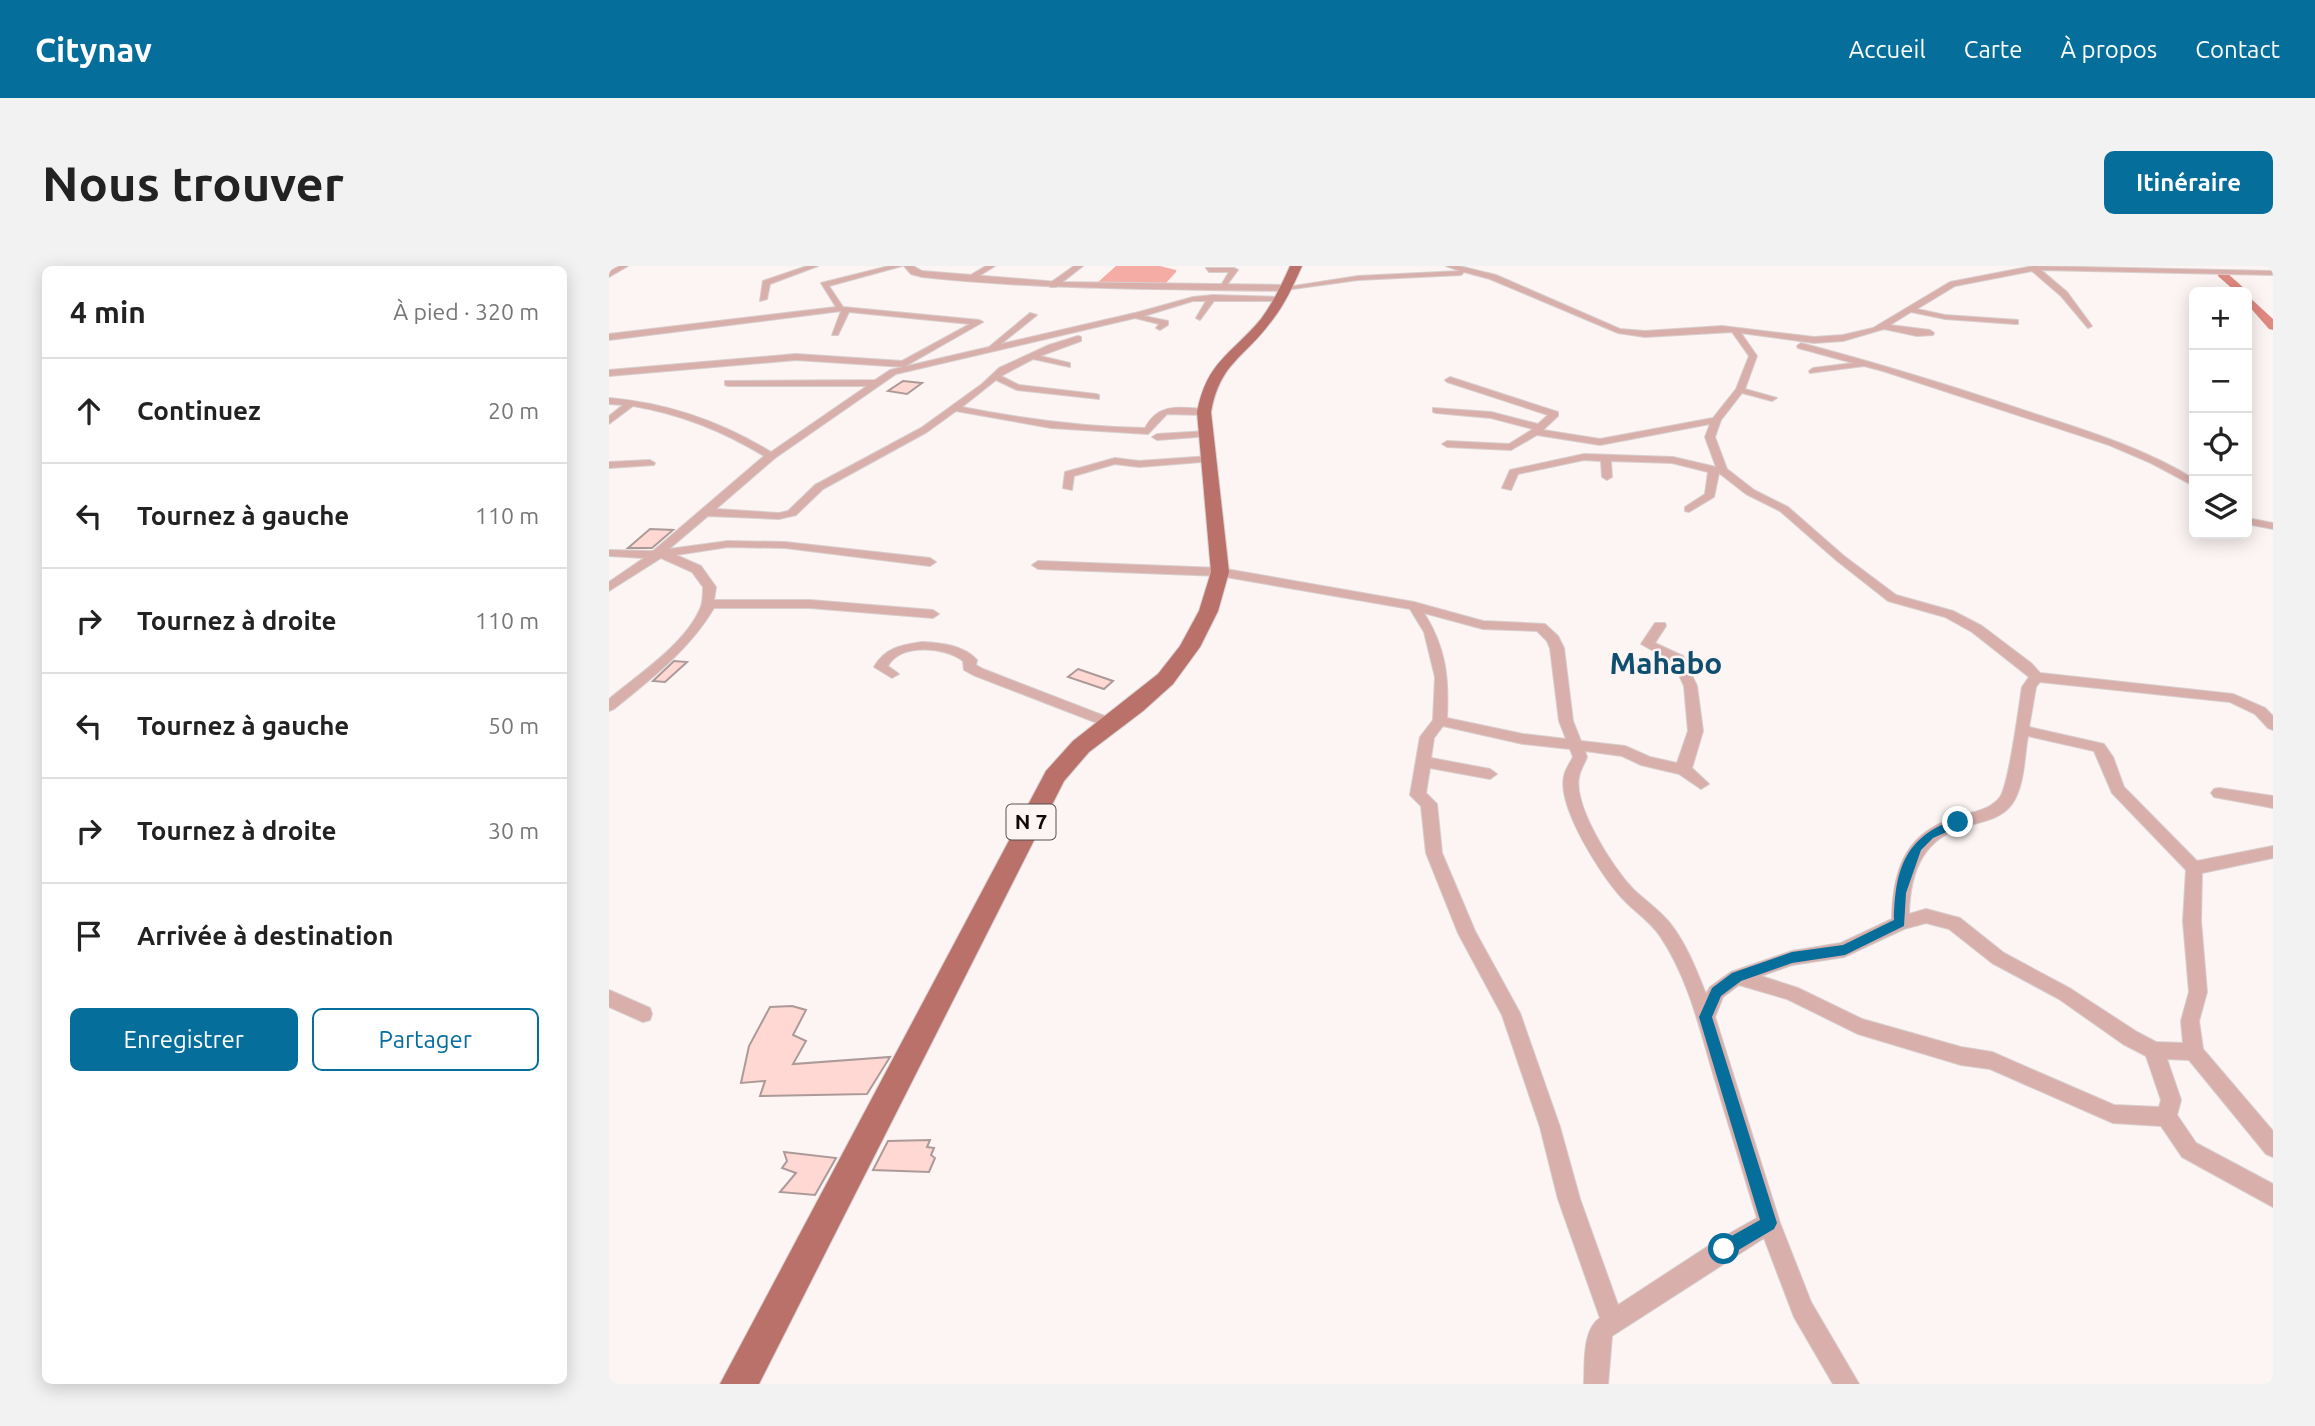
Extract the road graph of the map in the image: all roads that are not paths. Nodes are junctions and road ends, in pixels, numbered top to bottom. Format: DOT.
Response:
graph roads {
  1 [pos="624,266"];
  2 [pos="814,266"];
  3 [pos="898,266"];
  4 [pos="908,266"];
  5 [pos="991,266"];
  6 [pos="1079,266"];
  7 [pos="1296,266"];
  8 [pos="1450,266"];
  9 [pos="1498,266"];
  10 [pos="2033,268"];
  11 [pos="1209,270"];
  12 [pos="1478,272"];
  13 [pos="2273,273"];
  14 [pos="609,275"];
  15 [pos="1493,277"];
  16 [pos="968,279"];
  17 [pos="1053,285"];
  18 [pos="1224,287"];
  19 [pos="1281,294"];
  20 [pos="1213,297"];
  21 [pos="763,299"];
  22 [pos="843,310"];
  23 [pos="1912,310"];
  24 [pos="1033,315"];
  25 [pos="1140,315"];
  26 [pos="1200,318"];
  27 [pos="2015,322"];
  28 [pos="1884,326"];
  29 [pos="2088,326"];
  30 [pos="1160,328"];
  31 [pos="1734,329"];
  32 [pos="835,333"];
  33 [pos="1930,333"];
  34 [pos="609,337"];
  35 [pos="988,350"];
  36 [pos="1030,356"];
  37 [pos="1871,363"];
  38 [pos="904,364"];
  39 [pos="1067,365"];
  40 [pos="893,372"];
  41 [pos="1814,372"];
  42 [pos="609,373"];
  43 [pos="996,377"];
  44 [pos="1450,380"];
  45 [pos="728,383"];
  46 [pos="878,383"];
  47 [pos="1740,390"];
  48 [pos="1096,397"];
  49 [pos="1772,398"];
  50 [pos="609,401"];
  51 [pos="632,402"];
  52 [pos="955,408"];
  53 [pos="1436,410"];
  54 [pos="1716,420"];
  55 [pos="609,421"];
  56 [pos="1536,429"];
  57 [pos="1207,435"];
  58 [pos="1157,437"];
  59 [pos="1447,444"];
  60 [pos="771,456"];
  61 [pos="1606,457"];
  62 [pos="650,463"];
  63 [pos="609,465"];
  64 [pos="1717,470"];
  65 [pos="1607,477"];
  66 [pos="2189,480"];
  67 [pos="1067,488"];
  68 [pos="1507,488"];
  69 [pos="1689,509"];
  70 [pos="703,512"];
  71 [pos="2252,522"];
  72 [pos="2273,526"];
  73 [pos="609,553"];
  74 [pos="659,555"];
  75 [pos="930,562"];
  76 [pos="1038,565"];
  77 [pos="1220,572"];
  78 [pos="609,587"];
  79 [pos="709,604"];
  80 [pos="1414,606"];
  81 [pos="933,614"];
  82 [pos="1660,626"];
  83 [pos="892,674"];
  84 [pos="2036,677"];
  85 [pos="609,706"];
  86 [pos="1440,721"];
  87 [pos="1110,723"];
  88 [pos="2273,725"];
  89 [pos="2023,730"];
  90 [pos="1576,747"];
  91 [pos="1422,761"];
  92 [pos="1684,770"];
  93 [pos="1490,774"];
  94 [pos="1701,784"];
  95 [pos="2219,793"];
  96 [pos="2273,802"];
  97 [pos="2273,852"];
  98 [pos="2194,869"];
  99 [pos="1900,923"];
  100 [pos="1737,977"];
  101 [pos="609,998"];
  102 [pos="643,1014"];
  103 [pos="1706,1017"];
  104 [pos="2154,1050"];
  105 [pos="2194,1052"];
  106 [pos="2167,1117"];
  107 [pos="2273,1147"];
  108 [pos="2273,1196"];
  109 [pos="1769,1223"];
  110 [pos="1613,1323"];
  111 [pos="739,1384"];
  112 [pos="1597,1384"];
  113 [pos="1847,1384"];
  1 -- 14 [label="street"];
  2 -- 21 [label="street"];
  3 -- 22 [label="street"];
  4 -- 16 [label="street"];
  5 -- 16 [label="street"];
  6 -- 17 [label="street"];
  7 -- 19 [label="main road, N 7"];
  8 -- 12 [label="street"];
  9 -- 15 [label="street"];
  10 -- 13 [label="street"];
  10 -- 23 [label="street"];
  10 -- 29 [label="street"];
  11 -- 18 [label="street"];
  12 -- 15 [label="street"];
  12 -- 19 [label="street"];
  15 -- 31 [label="street"];
  16 -- 17 [label="street"];
  17 -- 18 [label="street"];
  18 -- 19 [label="street"];
  19 -- 20 [label="street"];
  19 -- 57 [label="main road, N 7"];
  20 -- 25 [label="street"];
  20 -- 26 [label="street"];
  22 -- 32 [label="street"];
  22 -- 34 [label="street"];
  22 -- 38 [label="street"];
  23 -- 27 [label="street"];
  23 -- 28 [label="street"];
  24 -- 35 [label="street"];
  25 -- 30 [label="street"];
  25 -- 35 [label="street"];
  25 -- 36 [label="street"];
  28 -- 31 [label="street"];
  28 -- 33 [label="street"];
  31 -- 37 [label="street"];
  31 -- 47 [label="street"];
  35 -- 40 [label="street"];
  36 -- 39 [label="street"];
  36 -- 43 [label="street"];
  37 -- 41 [label="street"];
  37 -- 66 [label="street"];
  38 -- 40 [label="street"];
  38 -- 42 [label="street"];
  40 -- 46 [label="street"];
  43 -- 48 [label="street"];
  43 -- 52 [label="street"];
  44 -- 56 [label="street"];
  45 -- 46 [label="street"];
  46 -- 60 [label="street"];
  47 -- 49 [label="street"];
  47 -- 54 [label="street"];
  50 -- 51 [label="street"];
  51 -- 55 [label="street"];
  51 -- 60 [label="street"];
  52 -- 57 [label="street"];
  52 -- 70 [label="street"];
  53 -- 56 [label="street"];
  54 -- 56 [label="street"];
  54 -- 64 [label="street"];
  56 -- 59 [label="street"];
  57 -- 58 [label="street"];
  57 -- 67 [label="street"];
  57 -- 77 [label="main road, N 7"];
  60 -- 70 [label="street"];
  61 -- 64 [label="street"];
  61 -- 65 [label="street"];
  61 -- 68 [label="street"];
  62 -- 63 [label="street"];
  64 -- 69 [label="street"];
  64 -- 84 [label="street"];
  70 -- 74 [label="street"];
  71 -- 72 [label="street"];
  73 -- 74 [label="street"];
  74 -- 75 [label="street"];
  74 -- 78 [label="street"];
  74 -- 79 [label="street"];
  76 -- 77 [label="street"];
  77 -- 80 [label="street"];
  77 -- 87 [label="main road, N 7"];
  79 -- 81 [label="street"];
  79 -- 85 [label="street"];
  80 -- 86 [label="street"];
  80 -- 90 [label="street"];
  82 -- 92 [label="street"];
  83 -- 87 [label="street"];
  84 -- 88 [label="street"];
  84 -- 89 [label="street"];
  86 -- 90 [label="street"];
  86 -- 91 [label="street"];
  87 -- 111 [label="main road, N 7"];
  89 -- 98 [label="street"];
  89 -- 99 [label="street"];
  90 -- 92 [label="street"];
  90 -- 103 [label="street"];
  91 -- 93 [label="street"];
  91 -- 110 [label="street"];
  92 -- 94 [label="street"];
  95 -- 96 [label="street"];
  97 -- 98 [label="street"];
  98 -- 105 [label="street"];
  99 -- 100 [label="street"];
  99 -- 104 [label="street"];
  100 -- 103 [label="street"];
  100 -- 106 [label="street"];
  101 -- 102 [label="street"];
  103 -- 109 [label="street"];
  104 -- 105 [label="street"];
  104 -- 106 [label="street"];
  105 -- 107 [label="street"];
  106 -- 108 [label="street"];
  109 -- 110 [label="street"];
  109 -- 113 [label="street"];
  110 -- 112 [label="street"];
}
